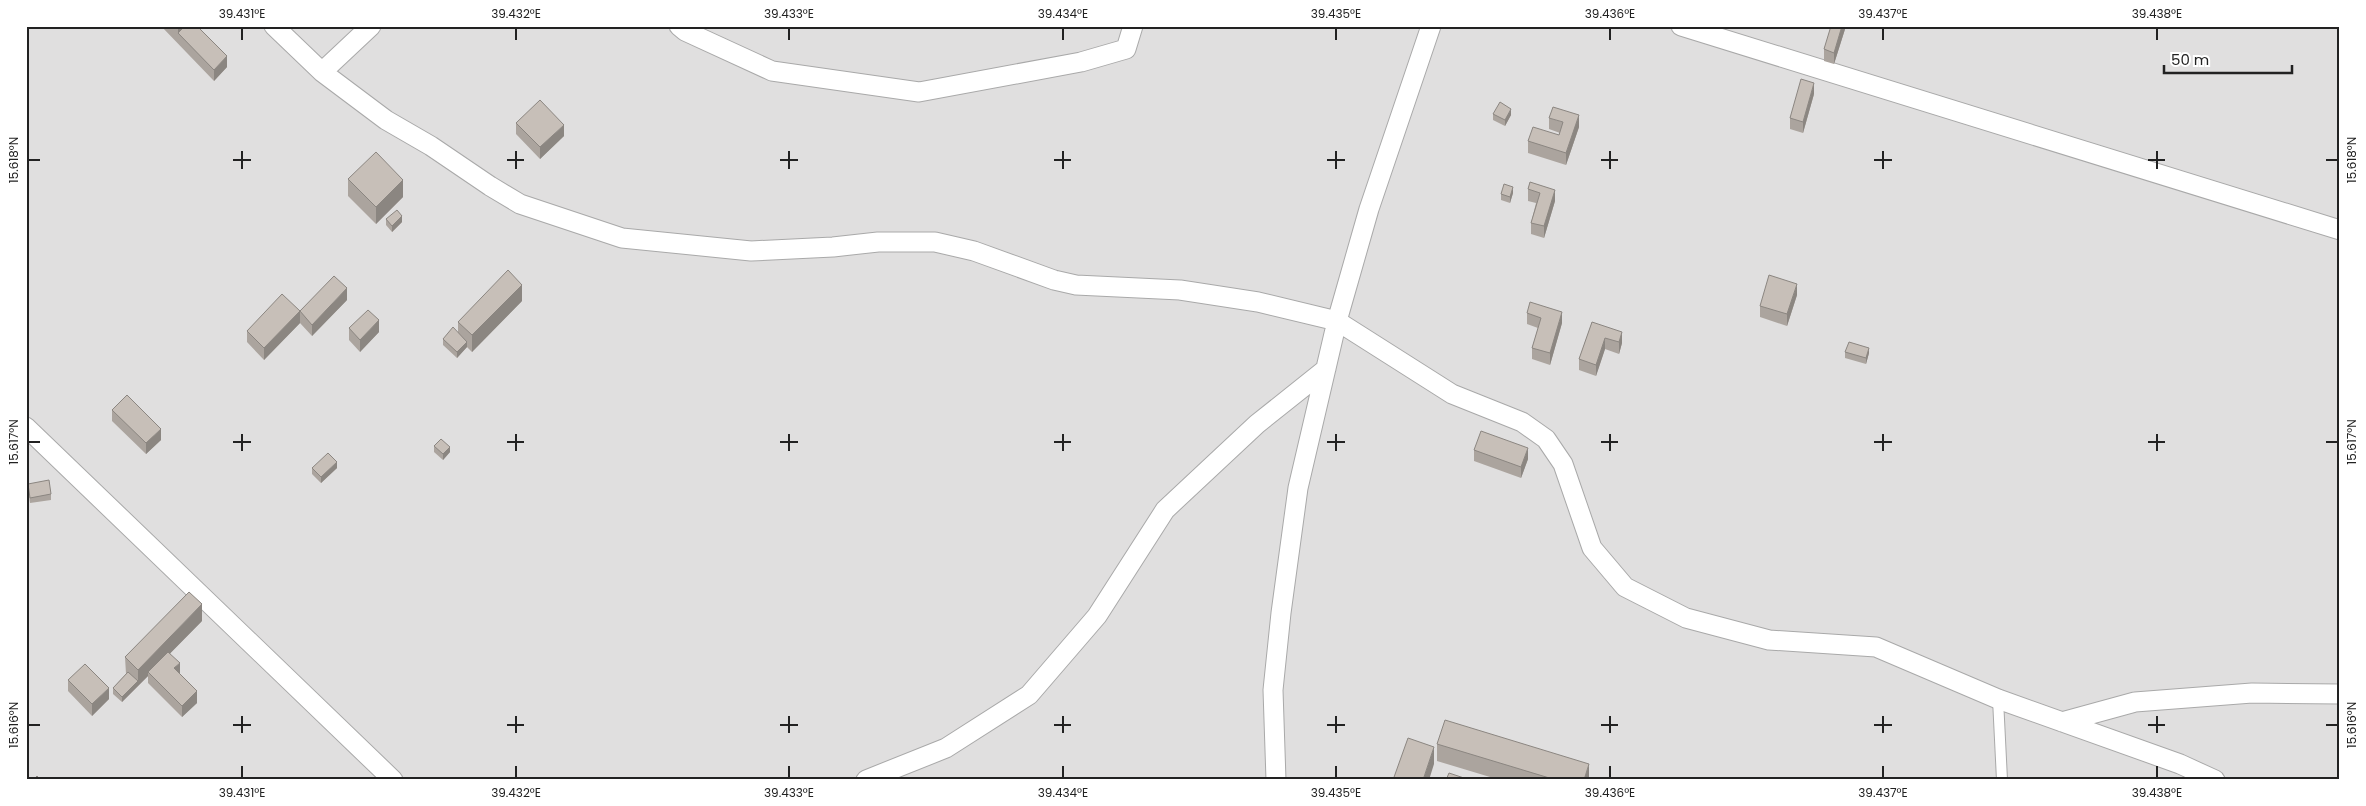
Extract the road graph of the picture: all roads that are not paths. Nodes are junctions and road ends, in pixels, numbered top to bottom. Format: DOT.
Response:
graph roads {
  1 [pos="274,26"];
  2 [pos="371,26"];
  3 [pos="679,26"];
  4 [pos="1133,26"];
  5 [pos="1431,26"];
  6 [pos="1681,26"];
  7 [pos="322,72"];
  8 [pos="2340,230"];
  9 [pos="1337,321"];
  10 [pos="1326,369"];
  11 [pos="26,427"];
  12 [pos="2340,694"];
  13 [pos="1998,699"];
  14 [pos="2062,722"];
  15 [pos="393,780"];
  16 [pos="866,780"];
  17 [pos="1276,780"];
  18 [pos="2002,780"];
  19 [pos="2215,780"];
  1 -- 7 [label="street"];
  2 -- 7 [label="street"];
  3 -- 4 [label="street"];
  5 -- 9 [label="street"];
  6 -- 8 [label="street"];
  7 -- 9 [label="street"];
  9 -- 10 [label="street"];
  9 -- 13 [label="street"];
  10 -- 16 [label="street"];
  10 -- 17 [label="street"];
  11 -- 15 [label="street"];
  12 -- 14 [label="street"];
  13 -- 14 [label="street"];
  13 -- 18 [label="lane"];
  14 -- 19 [label="street"];
}
